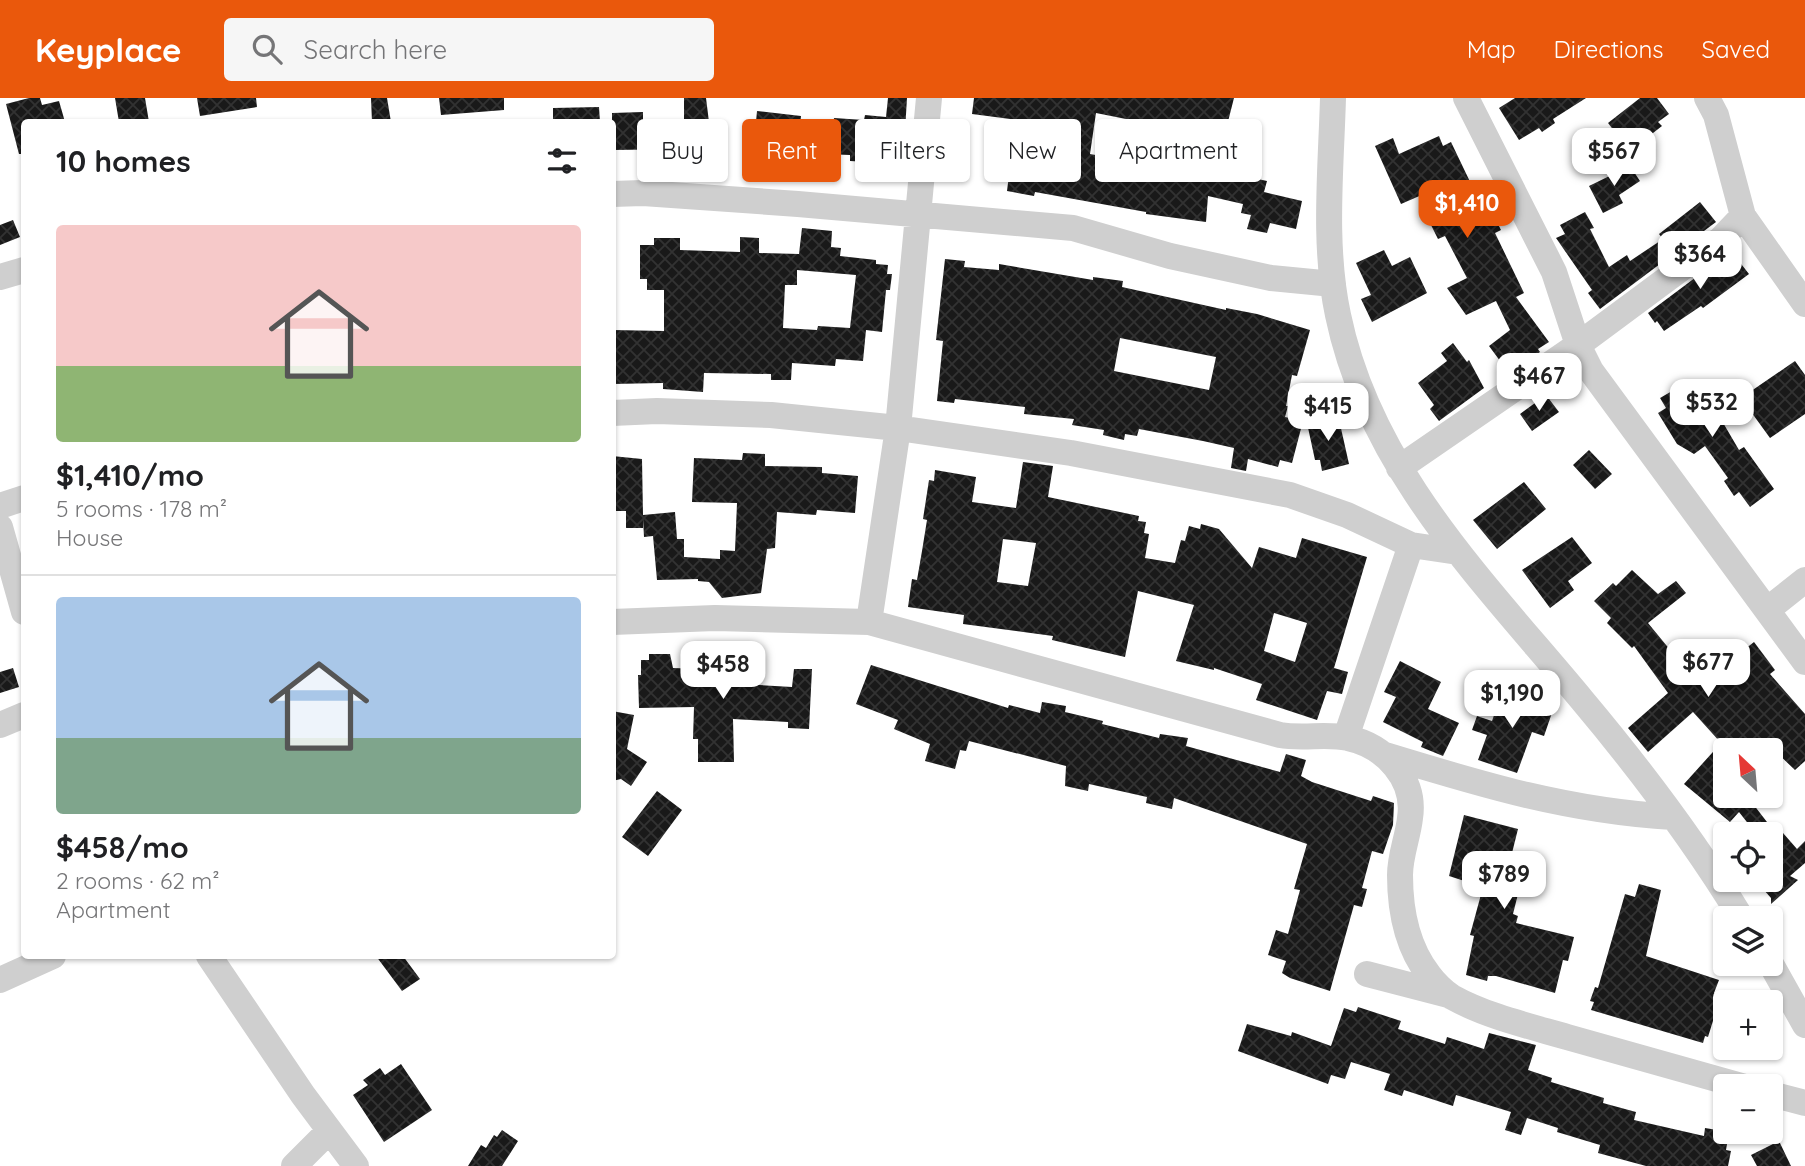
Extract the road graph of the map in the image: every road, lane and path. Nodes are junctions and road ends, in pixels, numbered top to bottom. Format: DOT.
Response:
graph roads {
  1 [pos="929,98"];
  2 [pos="1333,98"];
  3 [pos="1466,98"];
  4 [pos="1707,98"];
  5 [pos="616,194"];
  6 [pos="916,214"];
  7 [pos="1743,216"];
  8 [pos="21,271"];
  9 [pos="0,277"];
  10 [pos="1333,284"];
  11 [pos="1805,304"];
  12 [pos="1578,345"];
  13 [pos="616,412"];
  14 [pos="898,428"];
  15 [pos="1399,468"];
  16 [pos="21,499"];
  17 [pos="0,506"];
  18 [pos="0,527"];
  19 [pos="1411,545"];
  20 [pos="1458,552"];
  21 [pos="1805,580"];
  22 [pos="21,601"];
  23 [pos="1767,610"];
  24 [pos="616,622"];
  25 [pos="869,622"];
  26 [pos="1805,663"];
  27 [pos="21,716"];
  28 [pos="0,725"];
  29 [pos="1346,737"];
  30 [pos="1384,755"];
  31 [pos="1673,817"];
  32 [pos="1733,906"];
  33 [pos="46,959"];
  34 [pos="211,959"];
  35 [pos="1367,974"];
  36 [pos="1778,976"];
  37 [pos="0,980"];
  38 [pos="1450,996"];
  39 [pos="1805,1025"];
  40 [pos="1713,1078"];
  41 [pos="1783,1097"];
  42 [pos="1805,1103"];
  43 [pos="328,1131"];
  44 [pos="294,1166"];
  45 [pos="356,1166"];
  1 -- 6 [label="street"];
  2 -- 10 [label="street"];
  3 -- 12 [label="street"];
  4 -- 7 [label="street"];
  5 -- 6 [label="street"];
  6 -- 10 [label="street"];
  6 -- 14 [label="street"];
  7 -- 11 [label="street"];
  7 -- 12 [label="street"];
  8 -- 9 [label="street"];
  10 -- 15 [label="street"];
  12 -- 15 [label="street"];
  12 -- 23 [label="street"];
  13 -- 14 [label="street"];
  14 -- 19 [label="street"];
  14 -- 25 [label="street"];
  15 -- 20 [label="street"];
  16 -- 17 [label="street"];
  18 -- 22 [label="street"];
  19 -- 20 [label="street"];
  19 -- 29 [label="street"];
  20 -- 31 [label="street"];
  21 -- 23 [label="street"];
  23 -- 26 [label="street"];
  24 -- 25 [label="street"];
  25 -- 29 [label="street"];
  27 -- 28 [label="street"];
  29 -- 30 [label="street"];
  30 -- 31 [label="street"];
  30 -- 38 [label="street"];
  31 -- 32 [label="street"];
  33 -- 37 [label="street"];
  34 -- 43 [label="street"];
  35 -- 38 [label="street"];
  36 -- 39 [label="street"];
  38 -- 40 [label="street"];
  41 -- 42 [label="street"];
  43 -- 44 [label="street"];
  43 -- 45 [label="street"];
}
